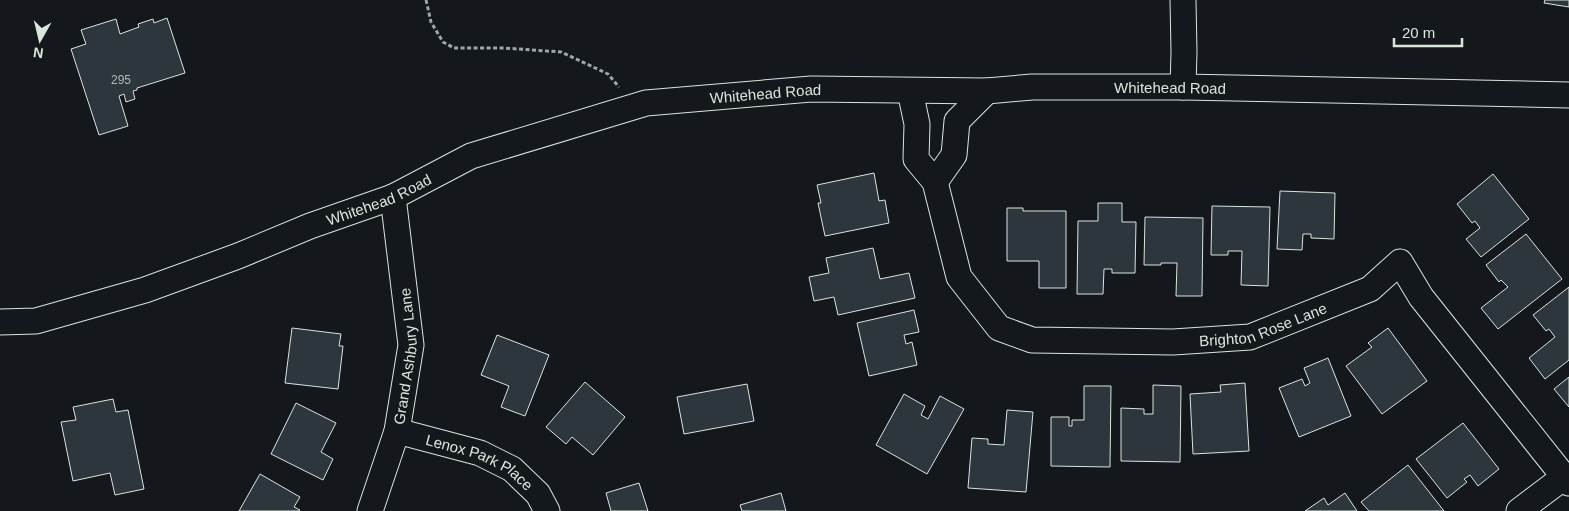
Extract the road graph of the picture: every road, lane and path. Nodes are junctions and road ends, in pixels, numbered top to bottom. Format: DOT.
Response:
graph roads {
  1 [pos="426,0"];
  2 [pos="1183,0"];
  3 [pos="1183,88"];
  4 [pos="622,91"];
  5 [pos="910,91"];
  6 [pos="987,91"];
  7 [pos="1569,95"];
  8 [pos="935,182"];
  9 [pos="393,197"];
  10 [pos="0,322"];
  11 [pos="397,431"];
  12 [pos="1567,480"];
  13 [pos="370,511"];
  14 [pos="547,511"];
  15 [pos="1519,511"];
  1 -- 4 [label="path"];
  2 -- 3 [label="street"];
  3 -- 6 [label="street, Whitehead Road"];
  3 -- 7 [label="street, Whitehead Road"];
  5 -- 6 [label="street, Whitehead Road"];
  5 -- 8 [label="street, Brighton Rose Lane"];
  5 -- 9 [label="street, Whitehead Road"];
  6 -- 8 [label="street"];
  8 -- 12 [label="street, Brighton Rose Lane"];
  9 -- 10 [label="street, Whitehead Road"];
  9 -- 11 [label="street, Grand Ashbury Lane"];
  11 -- 13 [label="street, Grand Ashbury Lane"];
  11 -- 14 [label="street, Lenox Park Place"];
  12 -- 15 [label="street"];
}
